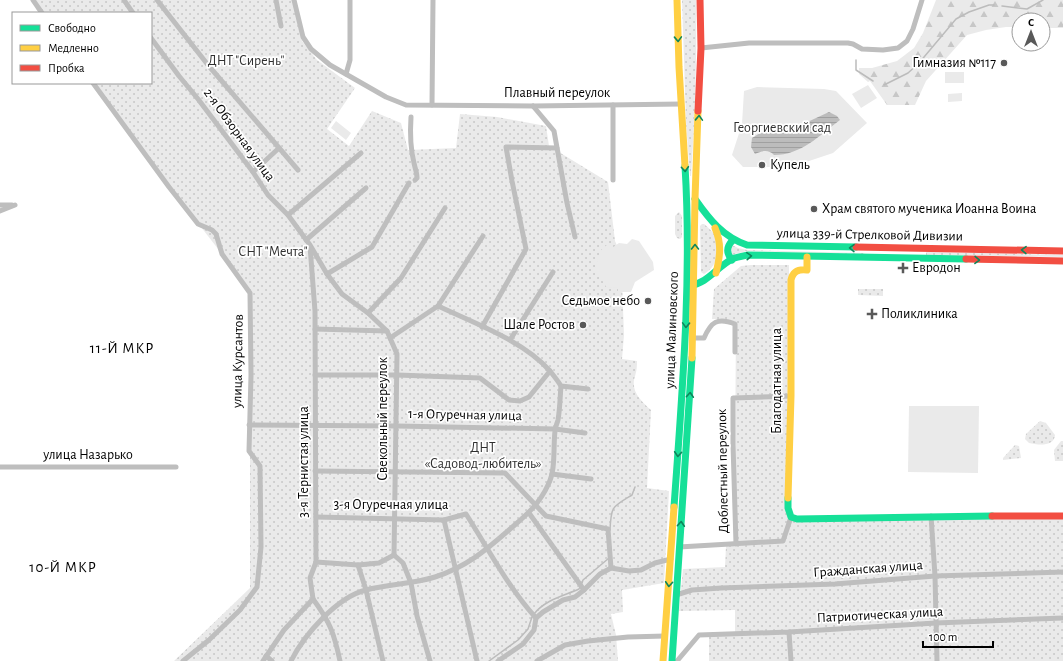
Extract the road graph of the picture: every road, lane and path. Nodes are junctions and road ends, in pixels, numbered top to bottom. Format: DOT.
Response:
graph roads {
  1 [pos="33,0"];
  2 [pos="124,0"];
  3 [pos="157,0"];
  4 [pos="276,0"];
  5 [pos="294,0"];
  6 [pos="350,0"];
  7 [pos="434,0"];
  8 [pos="677,0"];
  9 [pos="700,0"];
  10 [pos="922,0"];
  11 [pos="41,12"];
  12 [pos="132,12"];
  13 [pos="281,26"];
  14 [pos="152,39"];
  15 [pos="701,48"];
  16 [pos="346,74"];
  17 [pos="94,84"];
  18 [pos="681,104"];
  19 [pos="613,105"];
  20 [pos="432,106"];
  21 [pos="533,106"];
  22 [pos="411,117"];
  23 [pos="279,148"];
  24 [pos="557,148"];
  25 [pos="361,153"];
  26 [pos="298,170"];
  27 [pos="253,172"];
  28 [pos="415,180"];
  29 [pos="614,180"];
  30 [pos="409,183"];
  31 [pos="366,188"];
  32 [pos="695,199"];
  33 [pos="0,205"];
  34 [pos="445,208"];
  35 [pos="0,211"];
  36 [pos="288,215"];
  37 [pos="713,224"];
  38 [pos="483,236"];
  39 [pos="575,237"];
  40 [pos="306,240"];
  41 [pos="733,240"];
  42 [pos="310,245"];
  43 [pos="867,248"];
  44 [pos="881,248"];
  45 [pos="1063,251"];
  46 [pos="807,257"];
  47 [pos="866,258"];
  48 [pos="881,258"];
  49 [pos="732,260"];
  50 [pos="1063,260"];
  51 [pos="553,272"];
  52 [pos="716,273"];
  53 [pos="327,274"];
  54 [pos="691,286"];
  55 [pos="438,306"];
  56 [pos="368,313"];
  57 [pos="482,327"];
  58 [pos="315,328"];
  59 [pos="387,331"];
  60 [pos="390,338"];
  61 [pos="693,338"];
  62 [pos="510,340"];
  63 [pos="735,352"];
  64 [pos="550,371"];
  65 [pos="315,375"];
  66 [pos="397,375"];
  67 [pos="561,386"];
  68 [pos="588,389"];
  69 [pos="790,396"];
  70 [pos="249,425"];
  71 [pos="315,425"];
  72 [pos="397,426"];
  73 [pos="555,430"];
  74 [pos="585,433"];
  75 [pos="0,467"];
  76 [pos="176,467"];
  77 [pos="315,471"];
  78 [pos="395,472"];
  79 [pos="552,474"];
  80 [pos="591,479"];
  81 [pos="536,505"];
  82 [pos="529,513"];
  83 [pos="931,516"];
  84 [pos="1063,516"];
  85 [pos="316,517"];
  86 [pos="791,517"];
  87 [pos="394,518"];
  88 [pos="444,520"];
  89 [pos="736,544"];
  90 [pos="679,547"];
  91 [pos="488,549"];
  92 [pos="394,554"];
  93 [pos="671,559"];
  94 [pos="316,562"];
  95 [pos="358,565"];
  96 [pos="455,568"];
  97 [pos="611,568"];
  98 [pos="1063,572"];
  99 [pos="935,576"];
  100 [pos="411,583"];
  101 [pos="366,590"];
  102 [pos="584,590"];
  103 [pos="676,595"];
  104 [pos="313,599"];
  105 [pos="326,616"];
  106 [pos="536,618"];
  107 [pos="1063,618"];
  108 [pos="936,623"];
  109 [pos="789,632"];
  110 [pos="665,636"];
  111 [pos="264,659"];
  112 [pos="183,661"];
  113 [pos="272,661"];
  114 [pos="291,661"];
  115 [pos="340,661"];
  116 [pos="383,661"];
  117 [pos="430,661"];
  118 [pos="477,661"];
  119 [pos="498,661"];
  120 [pos="537,661"];
  121 [pos="663,661"];
  122 [pos="672,661"];
  123 [pos="677,661"];
  124 [pos="791,661"];
  125 [pos="937,661"];
  1 -- 11 [label="street"];
  2 -- 12 [label="street"];
  3 -- 23 [label="street"];
  4 -- 13 [label="street"];
  5 -- 16 [label="street, Плавный переулок"];
  6 -- 16 [label="street"];
  7 -- 20 [label="street"];
  8 -- 18 [label="main road, улица Малиновского, one-way"];
  9 -- 15 [label="main road, улица Малиновского"];
  10 -- 15 [label="street"];
  14 -- 27 [label="street, 2-я Обзорная улица"];
  32 -- 15 [label="main road, улица Малиновского, one-way"];
  16 -- 20 [label="street, Плавный переулок"];
  17 -- 70 [label="street, улица Курсантов"];
  18 -- 19 [label="street, Плавный переулок"];
  18 -- 54 [label="main road, улица Малиновского, one-way"];
  19 -- 21 [label="street, Плавный переулок"];
  19 -- 29 [label="street"];
  20 -- 21 [label="street, Плавный переулок"];
  21 -- 24 [label="street"];
  22 -- 28 [label="street"];
  23 -- 26 [label="street"];
  23 -- 27 [label="street"];
  24 -- 39 [label="street"];
  24 -- 57 [label="street"];
  25 -- 36 [label="street"];
  27 -- 36 [label="street, 2-я Обзорная улица"];
  30 -- 53 [label="street"];
  31 -- 40 [label="street"];
  32 -- 37 [label="main road, улица 339-й Стрелковой Дивизии"];
  54 -- 32 [label="main road, улица Малиновского, one-way"];
  33 -- 35 [label="street"];
  34 -- 56 [label="street"];
  36 -- 40 [label="street, 2-я Обзорная улица"];
  37 -- 41 [label="main road, улица 339-й Стрелковой Дивизии"];
  37 -- 52 [label="main road"];
  38 -- 55 [label="street"];
  40 -- 42 [label="street, 2-я Обзорная улица"];
  43 -- 41 [label="main road, улица 339-й Стрелковой Дивизии, one-way"];
  41 -- 49 [label="main road"];
  42 -- 53 [label="street, Свекольный переулок"];
  42 -- 58 [label="street, 3-я Тернистая улица"];
  43 -- 44 [label="main road, улица 339-й Стрелковой Дивизии"];
  43 -- 47 [label="main road"];
  45 -- 44 [label="main road, улица 339-й Стрелковой Дивизии, one-way"];
  44 -- 48 [label="main road"];
  46 -- 47 [label="main road, улица 339-й Стрелковой Дивизии"];
  49 -- 46 [label="main road, улица 339-й Стрелковой Дивизии, one-way"];
  46 -- 69 [label="main road, Благодатная улица"];
  47 -- 48 [label="main road, улица 339-й Стрелковой Дивизии"];
  48 -- 50 [label="main road, улица 339-й Стрелковой Дивизии, one-way"];
  49 -- 52 [label="main road, улица 339-й Стрелковой Дивизии"];
  51 -- 62 [label="street"];
  52 -- 54 [label="main road, улица 339-й Стрелковой Дивизии"];
  53 -- 56 [label="street, Свекольный переулок"];
  54 -- 61 [label="main road, улица Малиновского"];
  54 -- 93 [label="main road, улица Малиновского, one-way"];
  55 -- 57 [label="street"];
  55 -- 60 [label="street"];
  56 -- 59 [label="street, Свекольный переулок"];
  57 -- 62 [label="street"];
  58 -- 59 [label="street"];
  58 -- 65 [label="street, 3-я Тернистая улица"];
  59 -- 60 [label="street, Свекольный переулок"];
  60 -- 66 [label="street, Свекольный переулок"];
  61 -- 63 [label="street"];
  90 -- 61 [label="main road, улица Малиновского, one-way"];
  62 -- 64 [label="street"];
  64 -- 66 [label="street"];
  64 -- 67 [label="street"];
  65 -- 66 [label="street"];
  65 -- 71 [label="street, 3-я Тернистая улица"];
  66 -- 72 [label="street, Свекольный переулок"];
  67 -- 68 [label="street"];
  67 -- 73 [label="street"];
  69 -- 86 [label="main road, Благодатная улица"];
  69 -- 89 [label="street, Доблестный переулок"];
  70 -- 71 [label="street, 1-я Огуречная улица"];
  70 -- 112 [label="street, улица Курсантов"];
  71 -- 72 [label="street, 1-я Огуречная улица"];
  71 -- 77 [label="street, 3-я Тернистая улица"];
  72 -- 73 [label="street, 1-я Огуречная улица"];
  72 -- 78 [label="street, Свекольный переулок"];
  73 -- 74 [label="street, 1-я Огуречная улица"];
  73 -- 79 [label="street"];
  75 -- 76 [label="street, улица Назарько"];
  77 -- 78 [label="street"];
  77 -- 85 [label="street, 3-я Тернистая улица"];
  78 -- 81 [label="street"];
  78 -- 87 [label="street, Свекольный переулок"];
  79 -- 80 [label="street"];
  79 -- 81 [label="street"];
  81 -- 82 [label="street"];
  81 -- 97 [label="street"];
  82 -- 91 [label="street"];
  82 -- 102 [label="street"];
  83 -- 84 [label="main road"];
  83 -- 86 [label="main road"];
  83 -- 99 [label="street"];
  85 -- 87 [label="street, 3-я Огуречная улица"];
  85 -- 94 [label="street, 3-я Тернистая улица"];
  86 -- 89 [label="street, Благодатная улица"];
  87 -- 88 [label="street, 3-я Огуречная улица"];
  87 -- 92 [label="street, Свекольный переулок"];
  88 -- 91 [label="street, 3-я Огуречная улица"];
  88 -- 96 [label="street"];
  89 -- 90 [label="street, Благодатная улица"];
  90 -- 103 [label="main road, улица Малиновского"];
  91 -- 96 [label="street"];
  91 -- 106 [label="street"];
  92 -- 95 [label="street"];
  92 -- 100 [label="street"];
  93 -- 97 [label="street"];
  93 -- 110 [label="main road, улица Малиновского, one-way"];
  94 -- 95 [label="street"];
  94 -- 104 [label="street, 3-я Тернистая улица"];
  95 -- 101 [label="street"];
  96 -- 100 [label="street"];
  96 -- 118 [label="street"];
  97 -- 102 [label="street"];
  98 -- 99 [label="street, Гражданская улица"];
  99 -- 103 [label="street, Гражданская улица"];
  99 -- 108 [label="street"];
  100 -- 101 [label="street"];
  100 -- 117 [label="street"];
  101 -- 105 [label="street"];
  101 -- 116 [label="street"];
  102 -- 106 [label="street"];
  103 -- 122 [label="main road, улица Малиновского"];
  104 -- 105 [label="street"];
  104 -- 111 [label="street"];
  105 -- 114 [label="street"];
  105 -- 115 [label="street"];
  106 -- 119 [label="street"];
  107 -- 108 [label="street, Патриотическая улица"];
  108 -- 109 [label="street, Патриотическая улица"];
  108 -- 125 [label="street"];
  109 -- 123 [label="street, Патриотическая улица"];
  109 -- 124 [label="street"];
  110 -- 120 [label="street"];
  110 -- 121 [label="main road, улица Малиновского"];
  111 -- 113 [label="street"];
}
